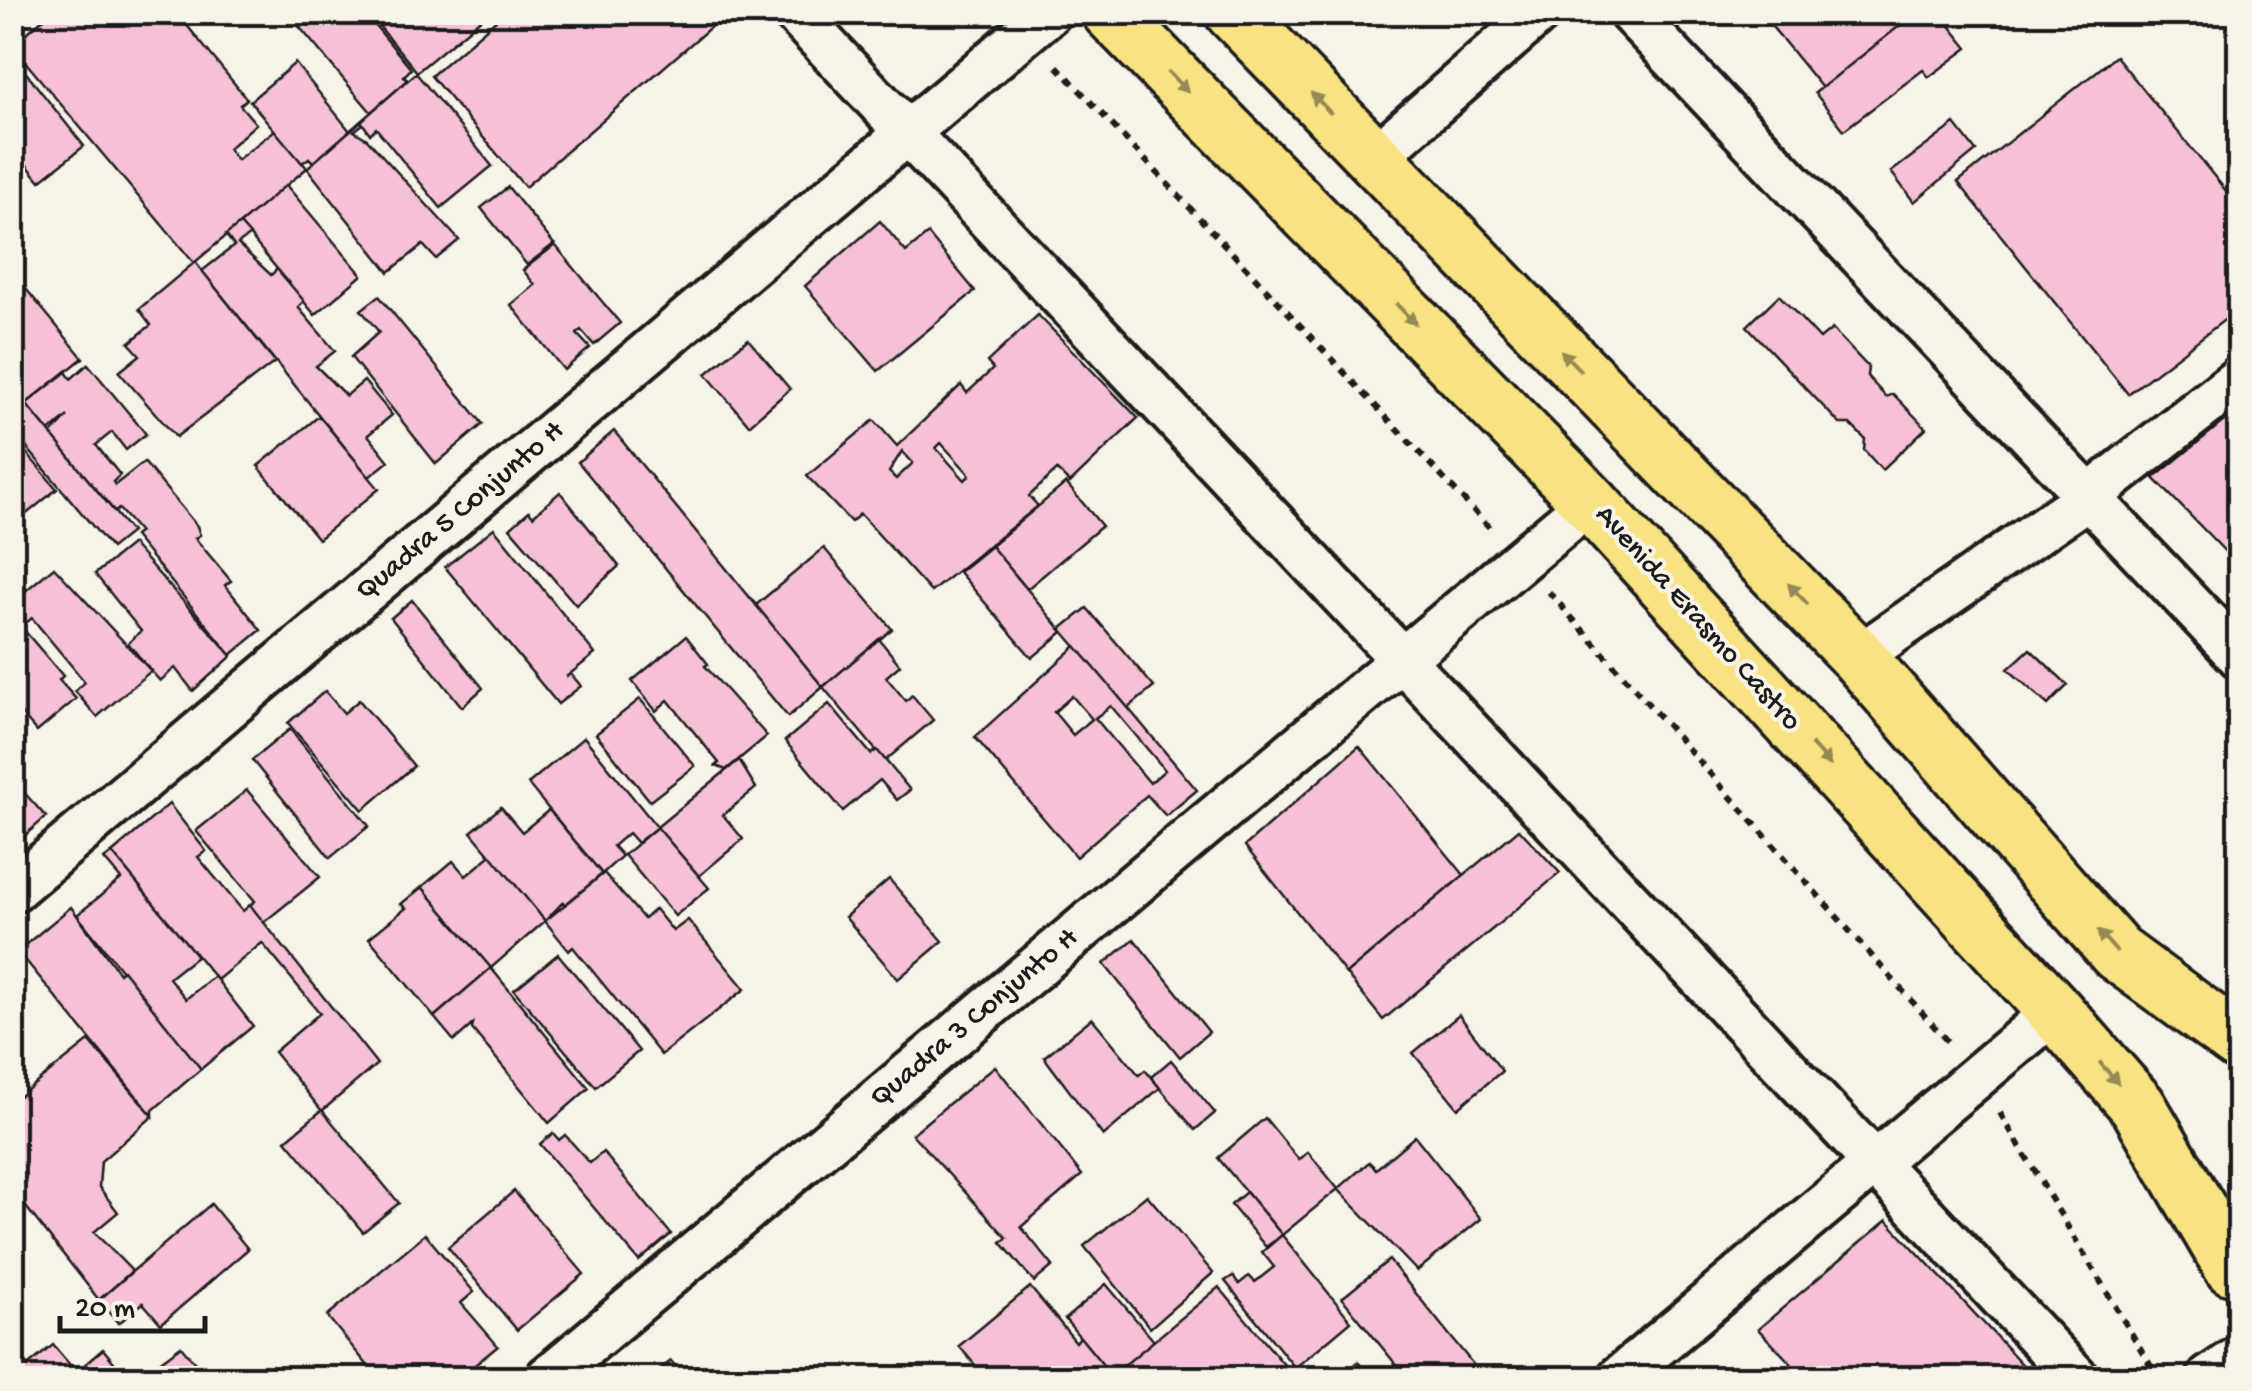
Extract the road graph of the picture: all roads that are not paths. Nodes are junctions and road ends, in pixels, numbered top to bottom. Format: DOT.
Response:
graph roads {
  1 [pos="794,12"];
  2 [pos="1110,12"];
  3 [pos="1233,12"];
  4 [pos="1540,12"];
  5 [pos="1630,12"];
  6 [pos="1038,23"];
  7 [pos="908,133"];
  8 [pos="1374,158"];
  9 [pos="2240,378"];
  10 [pos="2088,497"];
  11 [pos="1590,502"];
  12 [pos="1858,657"];
  13 [pos="2240,657"];
  14 [pos="1402,660"];
  15 [pos="12,891"];
  16 [pos="2054,1011"];
  17 [pos="2240,1043"];
  18 [pos="1873,1161"];
  19 [pos="2240,1210"];
  20 [pos="2236,1283"];
  21 [pos="2240,1356"];
  22 [pos="547,1378"];
  23 [pos="1619,1378"];
  24 [pos="2077,1378"];
  25 [pos="2209,1378"];
  1 -- 7 [label="street"];
  2 -- 11 [label="main road, Avenida Erasmo Castro, one-way"];
  8 -- 3 [label="main road, one-way"];
  4 -- 8 [label="street"];
  5 -- 10 [label="street"];
  6 -- 7 [label="street, Quadra 5 Conjunto H"];
  7 -- 14 [label="street"];
  7 -- 15 [label="street, Quadra 5 Conjunto H"];
  12 -- 8 [label="main road, one-way"];
  9 -- 10 [label="street"];
  10 -- 12 [label="street"];
  10 -- 13 [label="street"];
  11 -- 14 [label="street, Quadra 3 Conjunto H"];
  11 -- 16 [label="main road, Avenida Erasmo Castro, one-way"];
  17 -- 12 [label="main road, one-way"];
  14 -- 18 [label="street"];
  14 -- 22 [label="street, Quadra 3 Conjunto H"];
  16 -- 18 [label="street"];
  16 -- 20 [label="main road, Avenida Erasmo Castro, one-way"];
  18 -- 23 [label="street"];
  18 -- 24 [label="street"];
  19 -- 20 [label="main road"];
  21 -- 25 [label="street"];
}
